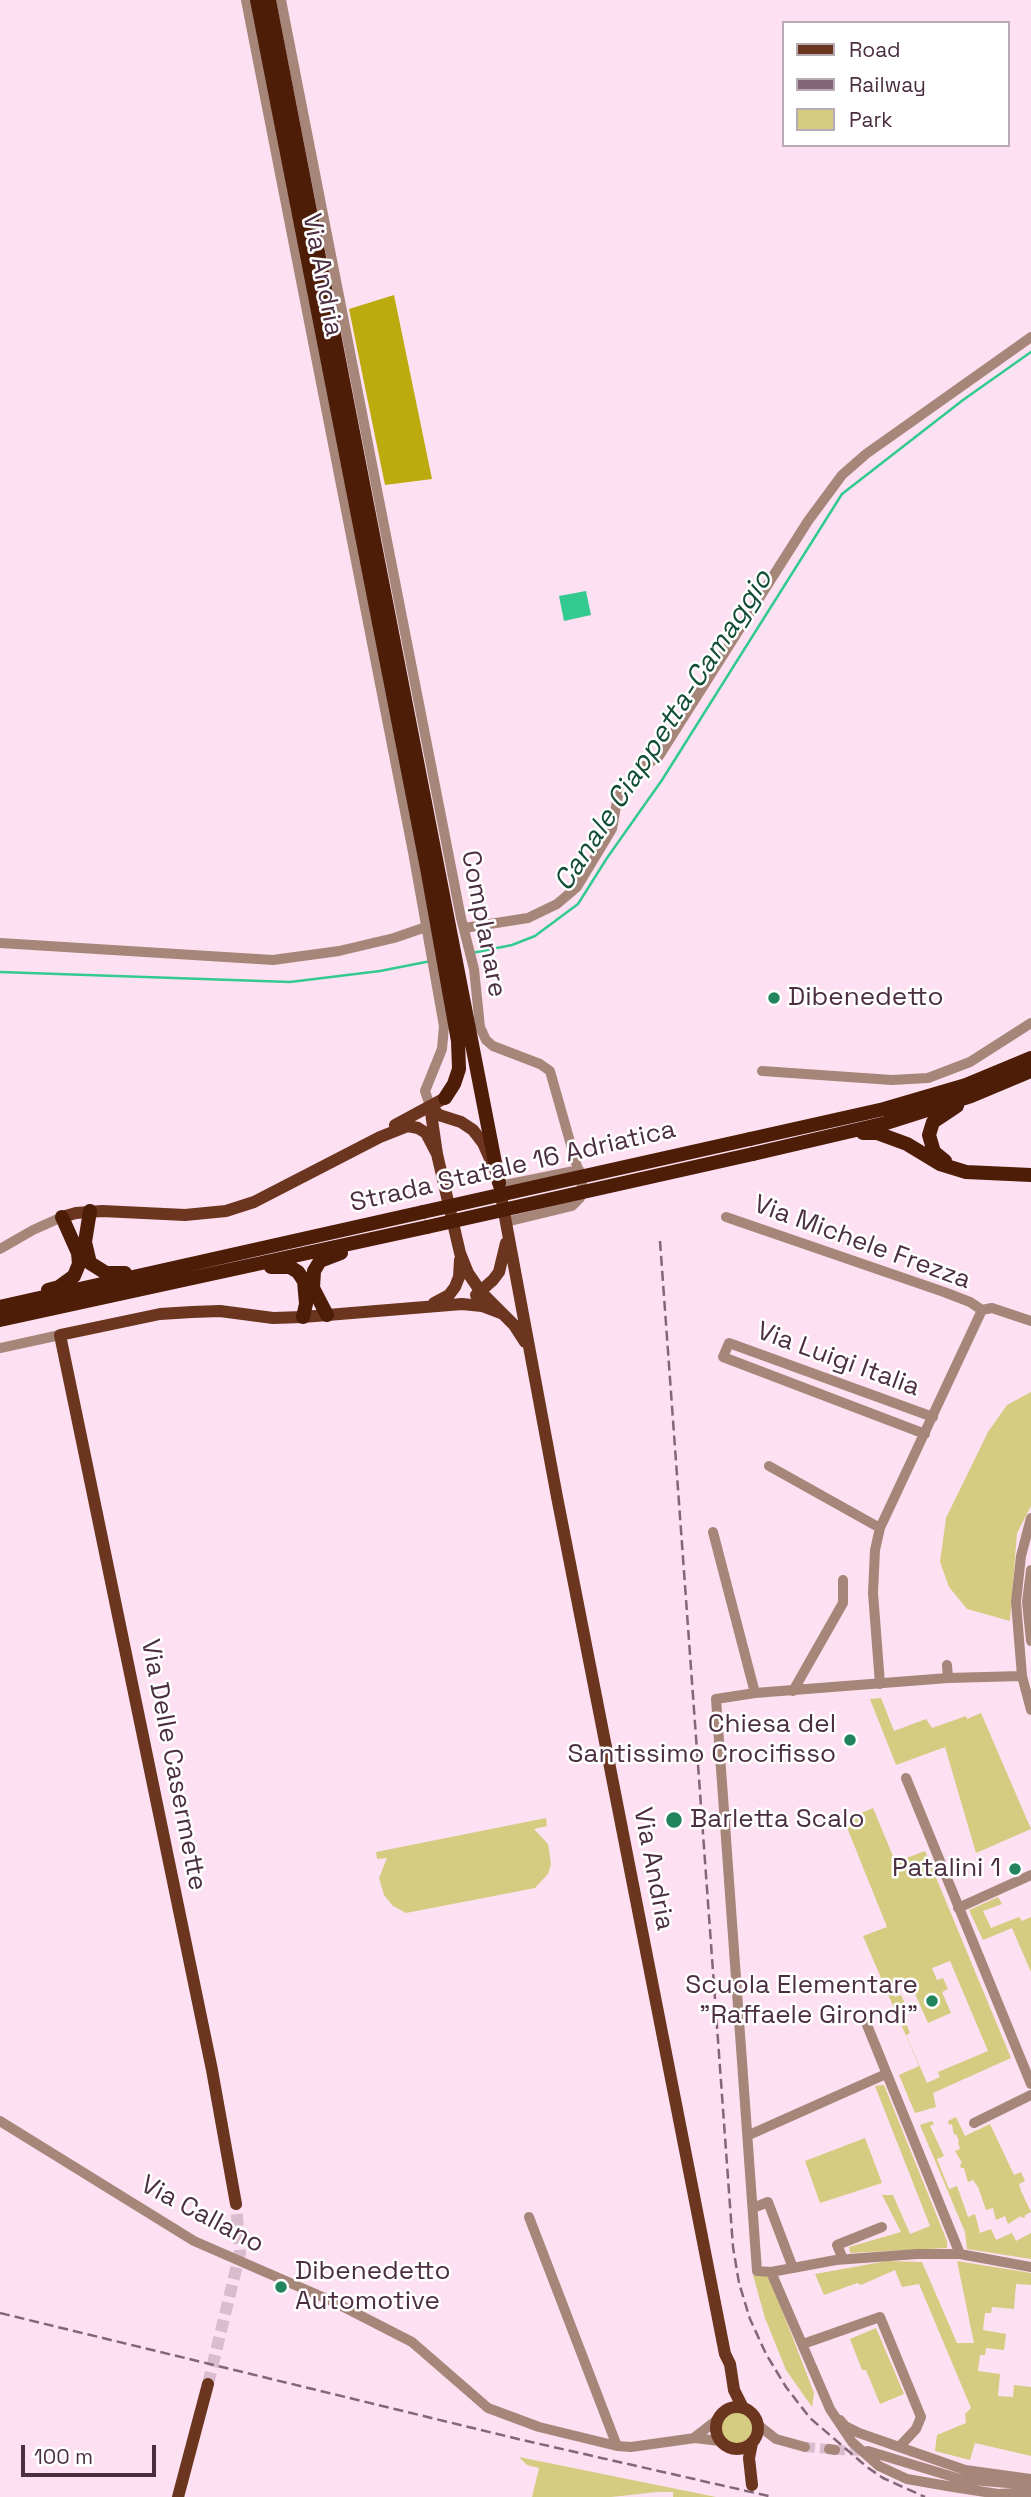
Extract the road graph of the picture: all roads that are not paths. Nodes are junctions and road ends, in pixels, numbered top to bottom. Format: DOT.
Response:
graph roads {
  1 [pos="246,0"];
  2 [pos="257,0"];
  3 [pos="269,0"];
  4 [pos="281,0"];
  5 [pos="1031,337"];
  6 [pos="388,537"];
  7 [pos="355,558"];
  8 [pos="426,927"];
  9 [pos="464,928"];
  10 [pos="0,943"];
  11 [pos="449,952"];
  12 [pos="453,973"];
  13 [pos="1031,1023"];
  14 [pos="1031,1058"];
  15 [pos="762,1071"];
  16 [pos="1031,1071"];
  17 [pos="971,1096"];
  18 [pos="445,1098"];
  19 [pos="430,1106"];
  20 [pos="442,1116"];
  21 [pos="848,1132"];
  22 [pos="372,1141"];
  23 [pos="752,1147"];
  24 [pos="437,1154"];
  25 [pos="951,1167"];
  26 [pos="579,1170"];
  27 [pos="1031,1175"];
  28 [pos="499,1184"];
  29 [pos="90,1211"];
  30 [pos="62,1217"];
  31 [pos="726,1217"];
  32 [pos="507,1226"];
  33 [pos="387,1236"];
  34 [pos="0,1249"];
  35 [pos="460,1253"];
  36 [pos="191,1272"];
  37 [pos="481,1292"];
  38 [pos="0,1301"];
  39 [pos="462,1304"];
  40 [pos="429,1306"];
  41 [pos="0,1307"];
  42 [pos="982,1310"];
  43 [pos="503,1314"];
  44 [pos="327,1315"];
  45 [pos="303,1317"];
  46 [pos="0,1320"];
  47 [pos="1031,1321"];
  48 [pos="61,1335"];
  49 [pos="0,1348"];
  50 [pos="531,1355"];
  51 [pos="933,1417"];
  52 [pos="925,1434"];
  53 [pos="769,1466"];
  54 [pos="1031,1518"];
  55 [pos="880,1528"];
  56 [pos="713,1532"];
  57 [pos="1031,1570"];
  58 [pos="843,1580"];
  59 [pos="1031,1641"];
  60 [pos="947,1665"];
  61 [pos="1026,1675"];
  62 [pos="948,1678"];
  63 [pos="880,1684"];
  64 [pos="793,1691"];
  65 [pos="755,1693"];
  66 [pos="1031,1710"];
  67 [pos="906,1778"];
  68 [pos="1031,1875"];
  69 [pos="958,1908"];
  70 [pos="867,2025"];
  71 [pos="886,2074"];
  72 [pos="1031,2084"];
  73 [pos="1031,2095"];
  74 [pos="0,2121"];
  75 [pos="974,2123"];
  76 [pos="749,2135"];
  77 [pos="236,2204"];
  78 [pos="753,2208"];
  79 [pos="529,2217"];
  80 [pos="882,2227"];
  81 [pos="960,2254"];
  82 [pos="843,2259"];
  83 [pos="1031,2267"];
  84 [pos="793,2268"];
  85 [pos="771,2272"];
  86 [pos="803,2344"];
  87 [pos="208,2384"];
  88 [pos="734,2390"];
  89 [pos="729,2408"];
  90 [pos="743,2408"];
  91 [pos="830,2409"];
  92 [pos="717,2420"];
  93 [pos="758,2425"];
  94 [pos="695,2438"];
  95 [pos="776,2439"];
  96 [pos="720,2441"];
  97 [pos="753,2441"];
  98 [pos="617,2446"];
  99 [pos="900,2446"];
  100 [pos="805,2447"];
  101 [pos="734,2449"];
  102 [pos="868,2451"];
  103 [pos="749,2471"];
  104 [pos="752,2485"];
  105 [pos="1031,2485"];
  106 [pos="178,2497"];
  1 -- 7 [label="street, Via Andria"];
  2 -- 11 [label="highway"];
  3 -- 11 [label="highway"];
  4 -- 6 [label="street, Via Andria"];
  5 -- 9 [label="street"];
  6 -- 9 [label="street, Complanare"];
  7 -- 8 [label="street, Complanare"];
  8 -- 10 [label="street"];
  8 -- 11 [label="street, Complanare"];
  9 -- 11 [label="street, Complanare"];
  11 -- 12 [label="highway"];
  11 -- 12 [label="street, Complanare"];
  12 -- 18 [label="highway"];
  12 -- 19 [label="street, Complanare"];
  12 -- 26 [label="street, Complanare"];
  12 -- 28 [label="highway"];
  13 -- 15 [label="street"];
  14 -- 23 [label="highway, Strada Statale 16 Adriatica"];
  16 -- 17 [label="highway, Strada Statale 16 Adriatica"];
  17 -- 21 [label="highway, Strada Statale 16 Adriatica"];
  17 -- 25 [label="highway"];
  18 -- 19 [label="main road"];
  18 -- 20 [label="main road"];
  19 -- 20 [label="main road, Via Andria"];
  19 -- 22 [label="main road"];
  19 -- 24 [label="main road"];
  20 -- 24 [label="main road"];
  20 -- 28 [label="main road, Via Andria"];
  21 -- 23 [label="highway, Strada Statale 16 Adriatica"];
  21 -- 25 [label="highway"];
  22 -- 24 [label="main road"];
  22 -- 29 [label="main road"];
  23 -- 33 [label="highway, Strada Statale 16 Adriatica, bridge"];
  23 -- 36 [label="highway, Strada Statale 16 Adriatica, bridge"];
  24 -- 35 [label="main road"];
  25 -- 27 [label="highway"];
  26 -- 28 [label="street"];
  26 -- 32 [label="street, Complanare"];
  28 -- 32 [label="main road, Via Andria"];
  29 -- 30 [label="main road"];
  29 -- 36 [label="highway"];
  30 -- 34 [label="street"];
  30 -- 38 [label="highway"];
  31 -- 42 [label="street, Via Michele Frezza"];
  32 -- 37 [label="main road"];
  32 -- 50 [label="main road, Via Andria"];
  33 -- 36 [label="highway, Strada Statale 16 Adriatica"];
  33 -- 44 [label="highway"];
  35 -- 37 [label="main road"];
  35 -- 40 [label="main road"];
  36 -- 41 [label="highway, Strada Statale 16 Adriatica"];
  36 -- 45 [label="highway"];
  36 -- 46 [label="highway, Strada Statale 16 Adriatica"];
  37 -- 39 [label="main road"];
  37 -- 43 [label="main road"];
  39 -- 40 [label="main road"];
  39 -- 43 [label="main road"];
  40 -- 44 [label="main road"];
  42 -- 47 [label="street, Via Michele Frezza"];
  42 -- 51 [label="street"];
  43 -- 50 [label="main road"];
  44 -- 45 [label="main road"];
  45 -- 48 [label="main road"];
  48 -- 49 [label="street"];
  48 -- 77 [label="main road, Via Delle Casermette"];
  50 -- 88 [label="main road, Via Andria"];
  51 -- 52 [label="street"];
  51 -- 52 [label="street, Via Luigi Italia"];
  52 -- 55 [label="street"];
  53 -- 55 [label="street"];
  54 -- 61 [label="street"];
  55 -- 63 [label="street"];
  56 -- 65 [label="street"];
  57 -- 59 [label="street"];
  58 -- 64 [label="street"];
  60 -- 62 [label="street"];
  61 -- 62 [label="street"];
  61 -- 66 [label="street"];
  62 -- 63 [label="street"];
  63 -- 64 [label="street"];
  64 -- 65 [label="street"];
  65 -- 76 [label="street"];
  67 -- 69 [label="street"];
  68 -- 69 [label="street"];
  69 -- 72 [label="street"];
  70 -- 71 [label="street"];
  71 -- 76 [label="street"];
  71 -- 81 [label="street"];
  73 -- 75 [label="street"];
  74 -- 98 [label="street, Via Callano"];
  76 -- 78 [label="street"];
  78 -- 84 [label="street"];
  78 -- 85 [label="street"];
  79 -- 98 [label="street"];
  80 -- 82 [label="street"];
  81 -- 82 [label="street"];
  81 -- 83 [label="street"];
  82 -- 84 [label="street"];
  84 -- 85 [label="street"];
  85 -- 86 [label="street"];
  86 -- 91 [label="street"];
  86 -- 99 [label="street"];
  87 -- 106 [label="main road"];
  88 -- 89 [label="main road, Via Andria"];
  88 -- 90 [label="main road, Via Andria"];
  89 -- 90 [label="main road"];
  89 -- 92 [label="main road"];
  90 -- 93 [label="main road"];
  91 -- 99 [label="street"];
  91 -- 105 [label="street"];
  92 -- 94 [label="street"];
  92 -- 96 [label="main road"];
  93 -- 95 [label="street"];
  93 -- 97 [label="main road"];
  94 -- 96 [label="street, Via Callano"];
  94 -- 98 [label="street, Via Callano"];
  95 -- 97 [label="street"];
  95 -- 100 [label="street"];
  96 -- 101 [label="main road"];
  97 -- 101 [label="main road"];
  97 -- 103 [label="main road"];
  99 -- 105 [label="street"];
  101 -- 103 [label="main road"];
  102 -- 105 [label="street"];
  103 -- 104 [label="main road"];
}
